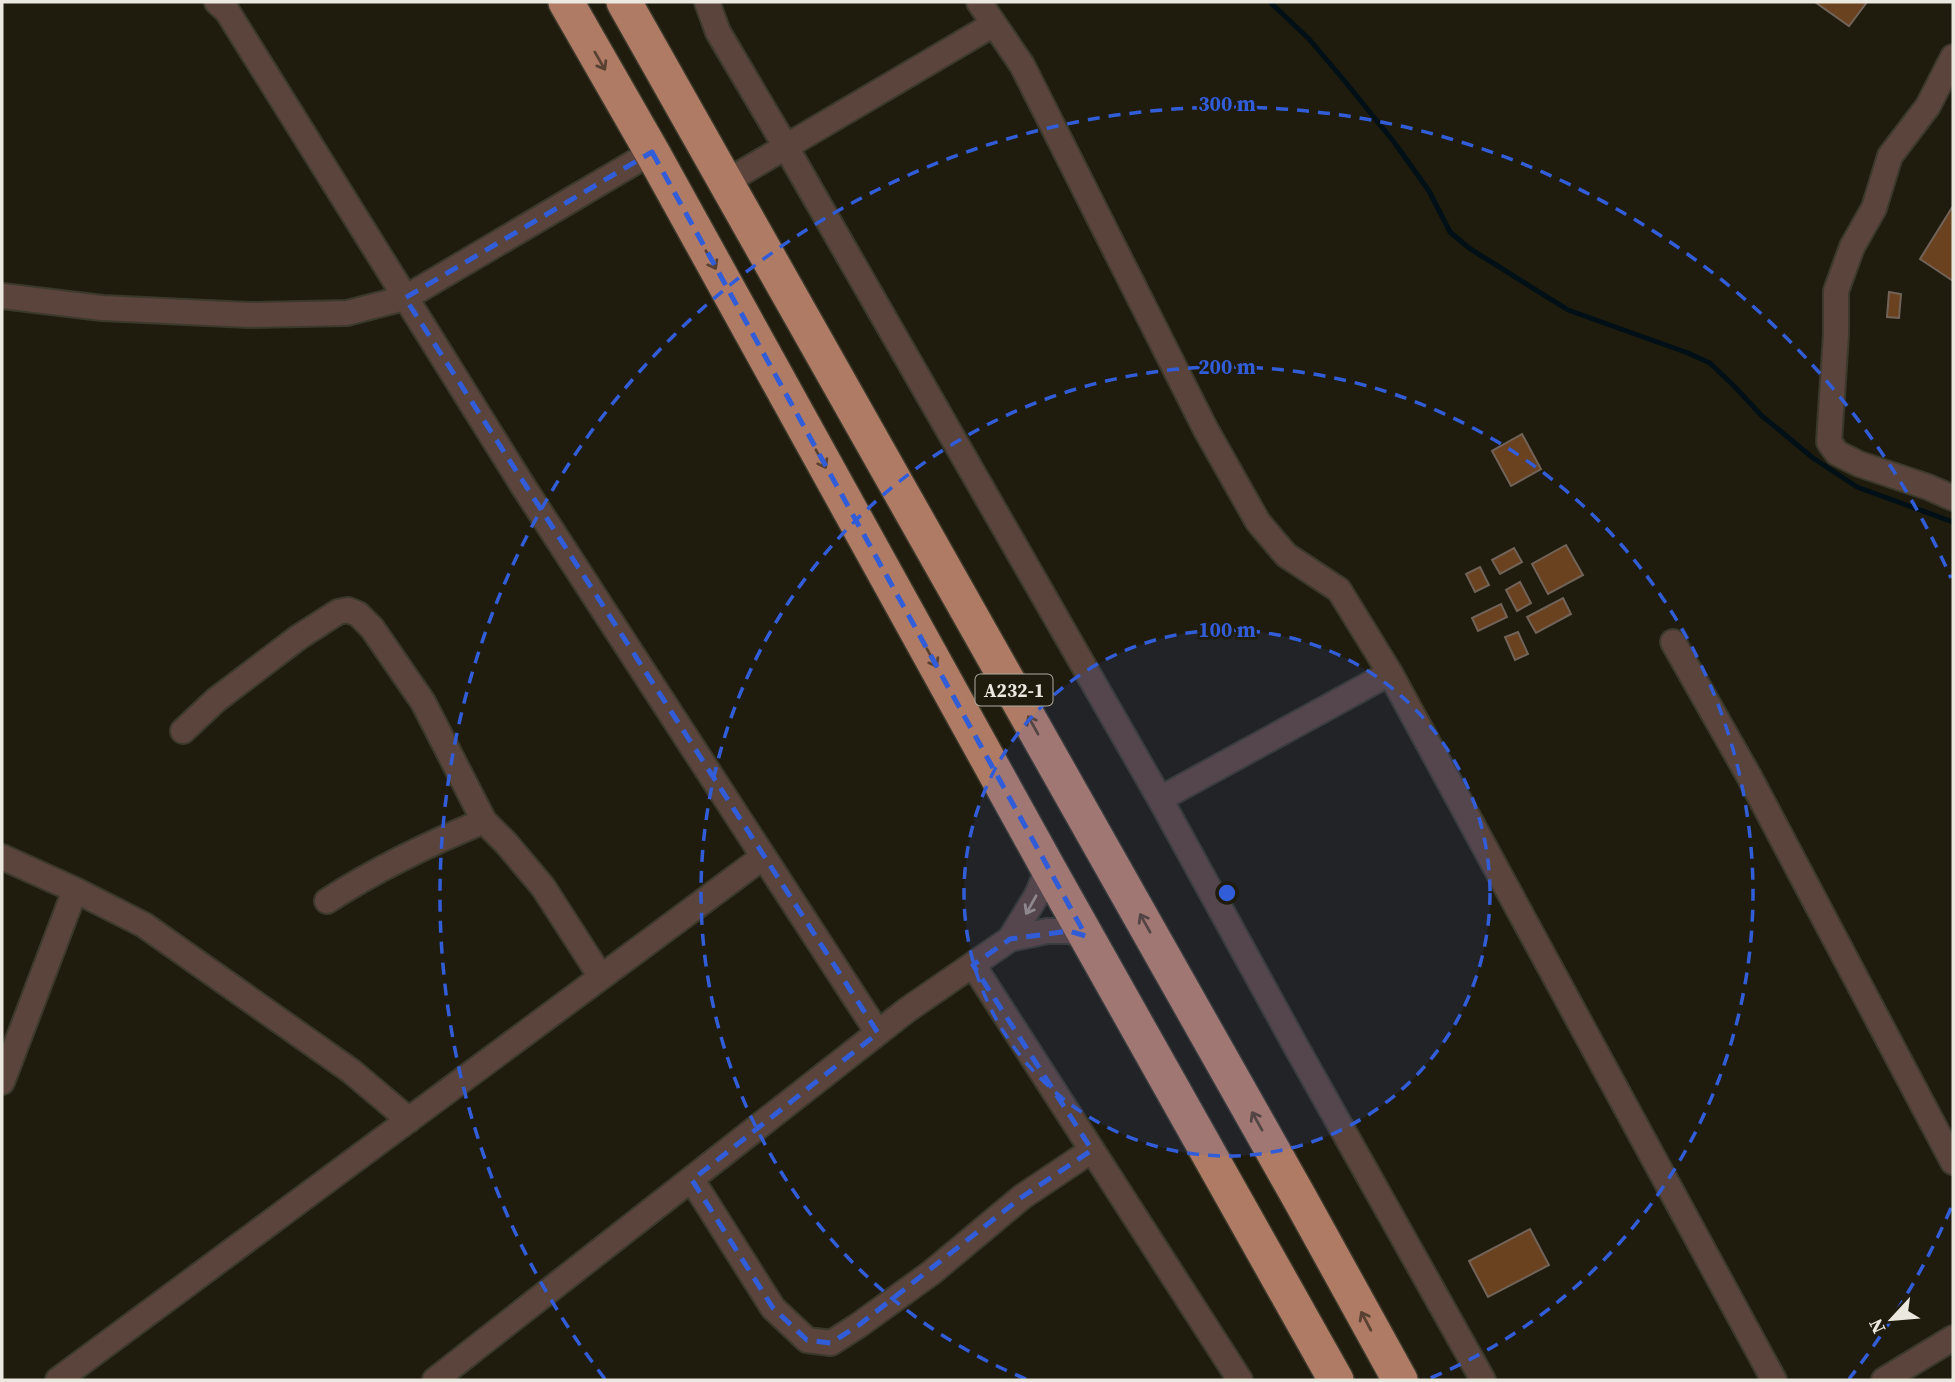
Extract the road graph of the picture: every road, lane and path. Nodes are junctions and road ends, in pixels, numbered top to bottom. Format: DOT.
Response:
graph roads {
  1 [pos="217,2"];
  2 [pos="566,2"];
  3 [pos="624,2"];
  4 [pos="707,2"];
  5 [pos="979,2"];
  6 [pos="994,23"];
  7 [pos="1953,57"];
  8 [pos="786,147"];
  9 [pos="652,152"];
  10 [pos="726,182"];
  11 [pos="2,296"];
  12 [pos="405,298"];
  13 [pos="1953,498"];
  14 [pos="1673,642"];
  15 [pos="1390,673"];
  16 [pos="183,731"];
  17 [pos="1160,799"];
  18 [pos="484,821"];
  19 [pos="2,857"];
  20 [pos="764,857"];
  21 [pos="1048,868"];
  22 [pos="75,890"];
  23 [pos="327,901"];
  24 [pos="1086,936"];
  25 [pos="1010,939"];
  26 [pos="973,965"];
  27 [pos="601,978"];
  28 [pos="878,1033"];
  29 [pos="2,1082"];
  30 [pos="409,1120"];
  31 [pos="1092,1150"];
  32 [pos="1953,1162"];
  33 [pos="692,1180"];
  34 [pos="1953,1338"];
  35 [pos="58,1380"];
  36 [pos="435,1380"];
  37 [pos="1240,1380"];
  38 [pos="1336,1380"];
  39 [pos="1400,1380"];
  40 [pos="1483,1380"];
  41 [pos="1774,1380"];
  42 [pos="1884,1380"];
  1 -- 12 [label="street"];
  2 -- 9 [label="highway, A232-1, one-way"];
  3 -- 10 [label="highway, A232-1"];
  4 -- 8 [label="street"];
  5 -- 6 [label="street"];
  6 -- 8 [label="street"];
  6 -- 15 [label="street"];
  7 -- 13 [label="street"];
  8 -- 10 [label="street"];
  8 -- 17 [label="street"];
  9 -- 12 [label="street"];
  9 -- 21 [label="highway, A232-1, one-way"];
  39 -- 10 [label="highway, A232-1, one-way"];
  11 -- 12 [label="street"];
  12 -- 20 [label="street"];
  14 -- 32 [label="street"];
  15 -- 17 [label="street"];
  15 -- 41 [label="street"];
  16 -- 18 [label="street"];
  17 -- 40 [label="street"];
  18 -- 23 [label="street"];
  18 -- 27 [label="street"];
  19 -- 22 [label="street"];
  20 -- 27 [label="street"];
  20 -- 28 [label="street"];
  21 -- 24 [label="highway, A232-1"];
  21 -- 25 [label="street, one-way"];
  22 -- 29 [label="street"];
  22 -- 30 [label="street"];
  24 -- 25 [label="street"];
  24 -- 38 [label="highway, A232-1"];
  25 -- 26 [label="street"];
  26 -- 28 [label="street"];
  26 -- 31 [label="street"];
  27 -- 30 [label="street"];
  28 -- 33 [label="street"];
  30 -- 35 [label="street"];
  31 -- 33 [label="street"];
  31 -- 37 [label="street"];
  33 -- 36 [label="street"];
  34 -- 42 [label="street"];
}
